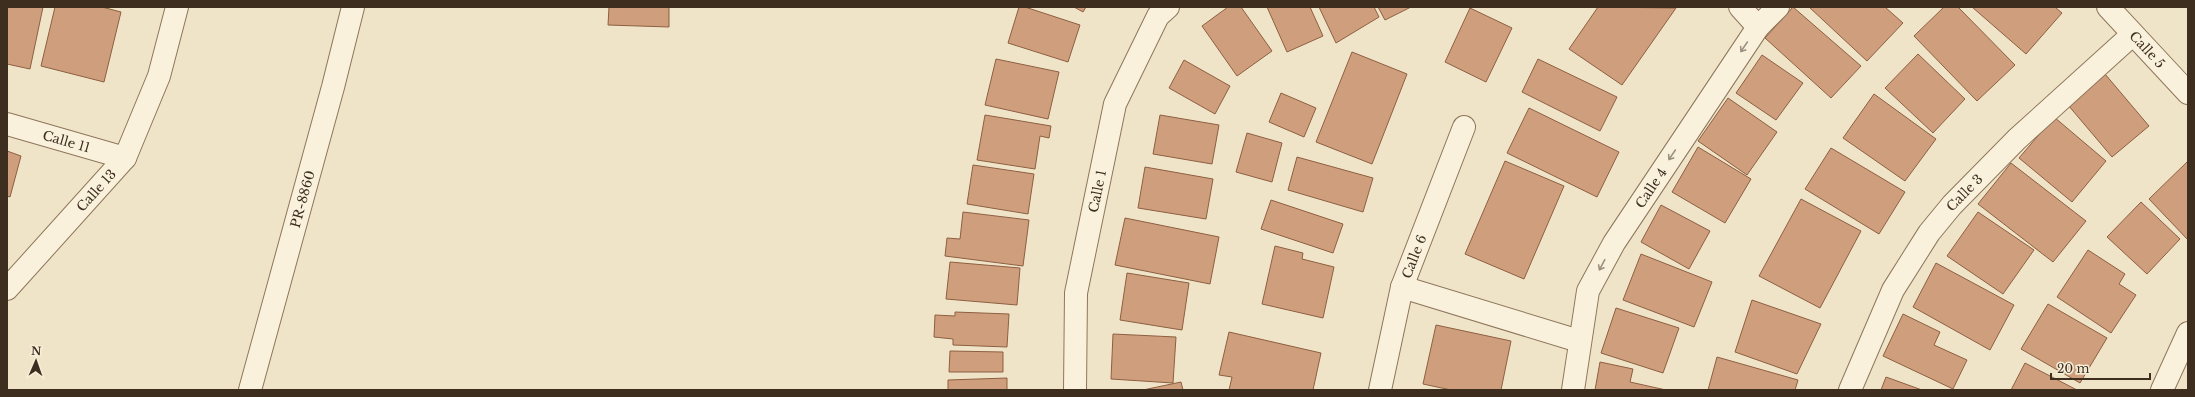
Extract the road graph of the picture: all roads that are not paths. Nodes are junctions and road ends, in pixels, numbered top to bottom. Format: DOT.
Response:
graph roads {
  1 [pos="177,7"];
  2 [pos="353,7"];
  3 [pos="1168,7"];
  4 [pos="1740,7"];
  5 [pos="1778,7"];
  6 [pos="2108,7"];
  7 [pos="1758,27"];
  8 [pos="2132,35"];
  9 [pos="2188,92"];
  10 [pos="7,124"];
  11 [pos="1464,127"];
  12 [pos="125,158"];
  13 [pos="1402,287"];
  14 [pos="7,289"];
  15 [pos="2188,333"];
  16 [pos="1579,341"];
  17 [pos="250,390"];
  18 [pos="1075,390"];
  19 [pos="1380,390"];
  20 [pos="1572,390"];
  21 [pos="1850,390"];
  22 [pos="2162,390"];
  1 -- 12 [label="street, Calle 13"];
  2 -- 17 [label="street, PR-8860 / PR-8860"];
  3 -- 18 [label="street, Calle 1"];
  4 -- 7 [label="street"];
  5 -- 7 [label="street, Calle 4"];
  6 -- 8 [label="street, Calle 5"];
  7 -- 16 [label="street, Calle 4, one-way"];
  8 -- 9 [label="street, Calle 5"];
  8 -- 21 [label="street, Calle 3"];
  10 -- 12 [label="street, Calle 11"];
  11 -- 13 [label="street, Calle 6"];
  12 -- 14 [label="street, Calle 13"];
  13 -- 16 [label="street"];
  13 -- 19 [label="street, Calle 6"];
  15 -- 22 [label="street"];
  16 -- 20 [label="street, Calle 4"];
}
